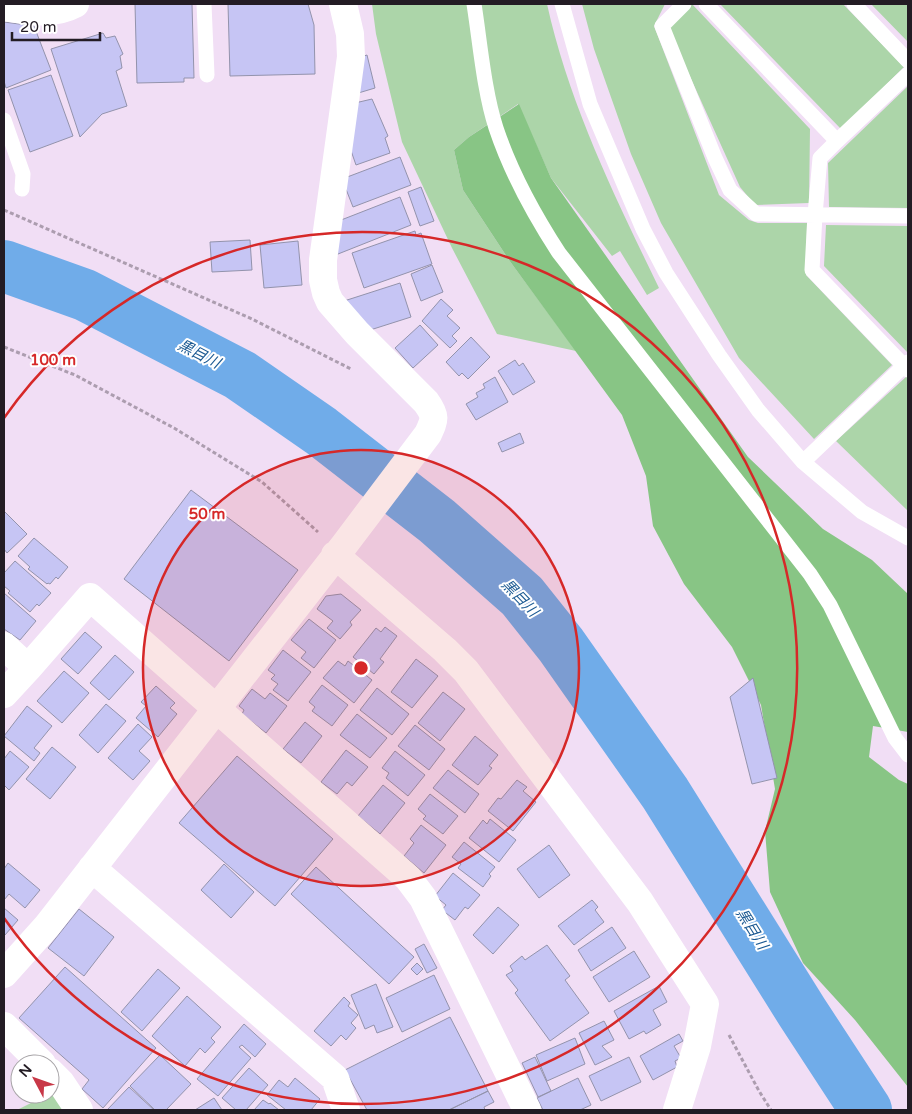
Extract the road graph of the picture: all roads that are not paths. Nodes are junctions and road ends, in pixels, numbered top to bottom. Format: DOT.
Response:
graph roads {
  1 [pos="75,4"];
  2 [pos="204,4"];
  3 [pos="343,4"];
  4 [pos="474,4"];
  5 [pos="562,4"];
  6 [pos="684,4"];
  7 [pos="706,4"];
  8 [pos="854,4"];
  9 [pos="4,7"];
  10 [pos="908,61"];
  11 [pos="908,74"];
  12 [pos="207,75"];
  13 [pos="4,120"];
  14 [pos="837,141"];
  15 [pos="22,189"];
  16 [pos="815,215"];
  17 [pos="908,216"];
  18 [pos="907,366"];
  19 [pos="803,462"];
  20 [pos="908,538"];
  21 [pos="340,550"];
  22 [pos="4,646"];
  23 [pos="28,668"];
  24 [pos="4,694"];
  25 [pos="216,710"];
  26 [pos="908,755"];
  27 [pos="92,868"];
  28 [pos="4,974"];
  29 [pos="4,1026"];
  30 [pos="32,1054"];
  31 [pos="60,1081"];
  32 [pos="79,1110"];
  33 [pos="346,1110"];
  34 [pos="527,1110"];
  35 [pos="677,1110"];
  1 -- 9 [label="street"];
  2 -- 12 [label="lane"];
  3 -- 21 [label="street"];
  4 -- 26 [label="lane"];
  5 -- 19 [label="lane"];
  6 -- 16 [label="lane"];
  7 -- 14 [label="lane"];
  8 -- 10 [label="lane"];
  11 -- 14 [label="lane"];
  13 -- 15 [label="lane"];
  14 -- 16 [label="lane"];
  16 -- 17 [label="lane"];
  16 -- 18 [label="lane"];
  18 -- 19 [label="lane"];
  19 -- 20 [label="lane"];
  21 -- 25 [label="street"];
  21 -- 35 [label="street"];
  22 -- 23 [label="street"];
  23 -- 24 [label="street"];
  23 -- 25 [label="street"];
  25 -- 27 [label="street"];
  25 -- 34 [label="street"];
  27 -- 28 [label="street"];
  27 -- 33 [label="street"];
  29 -- 30 [label="street"];
  31 -- 32 [label="street"];
}
